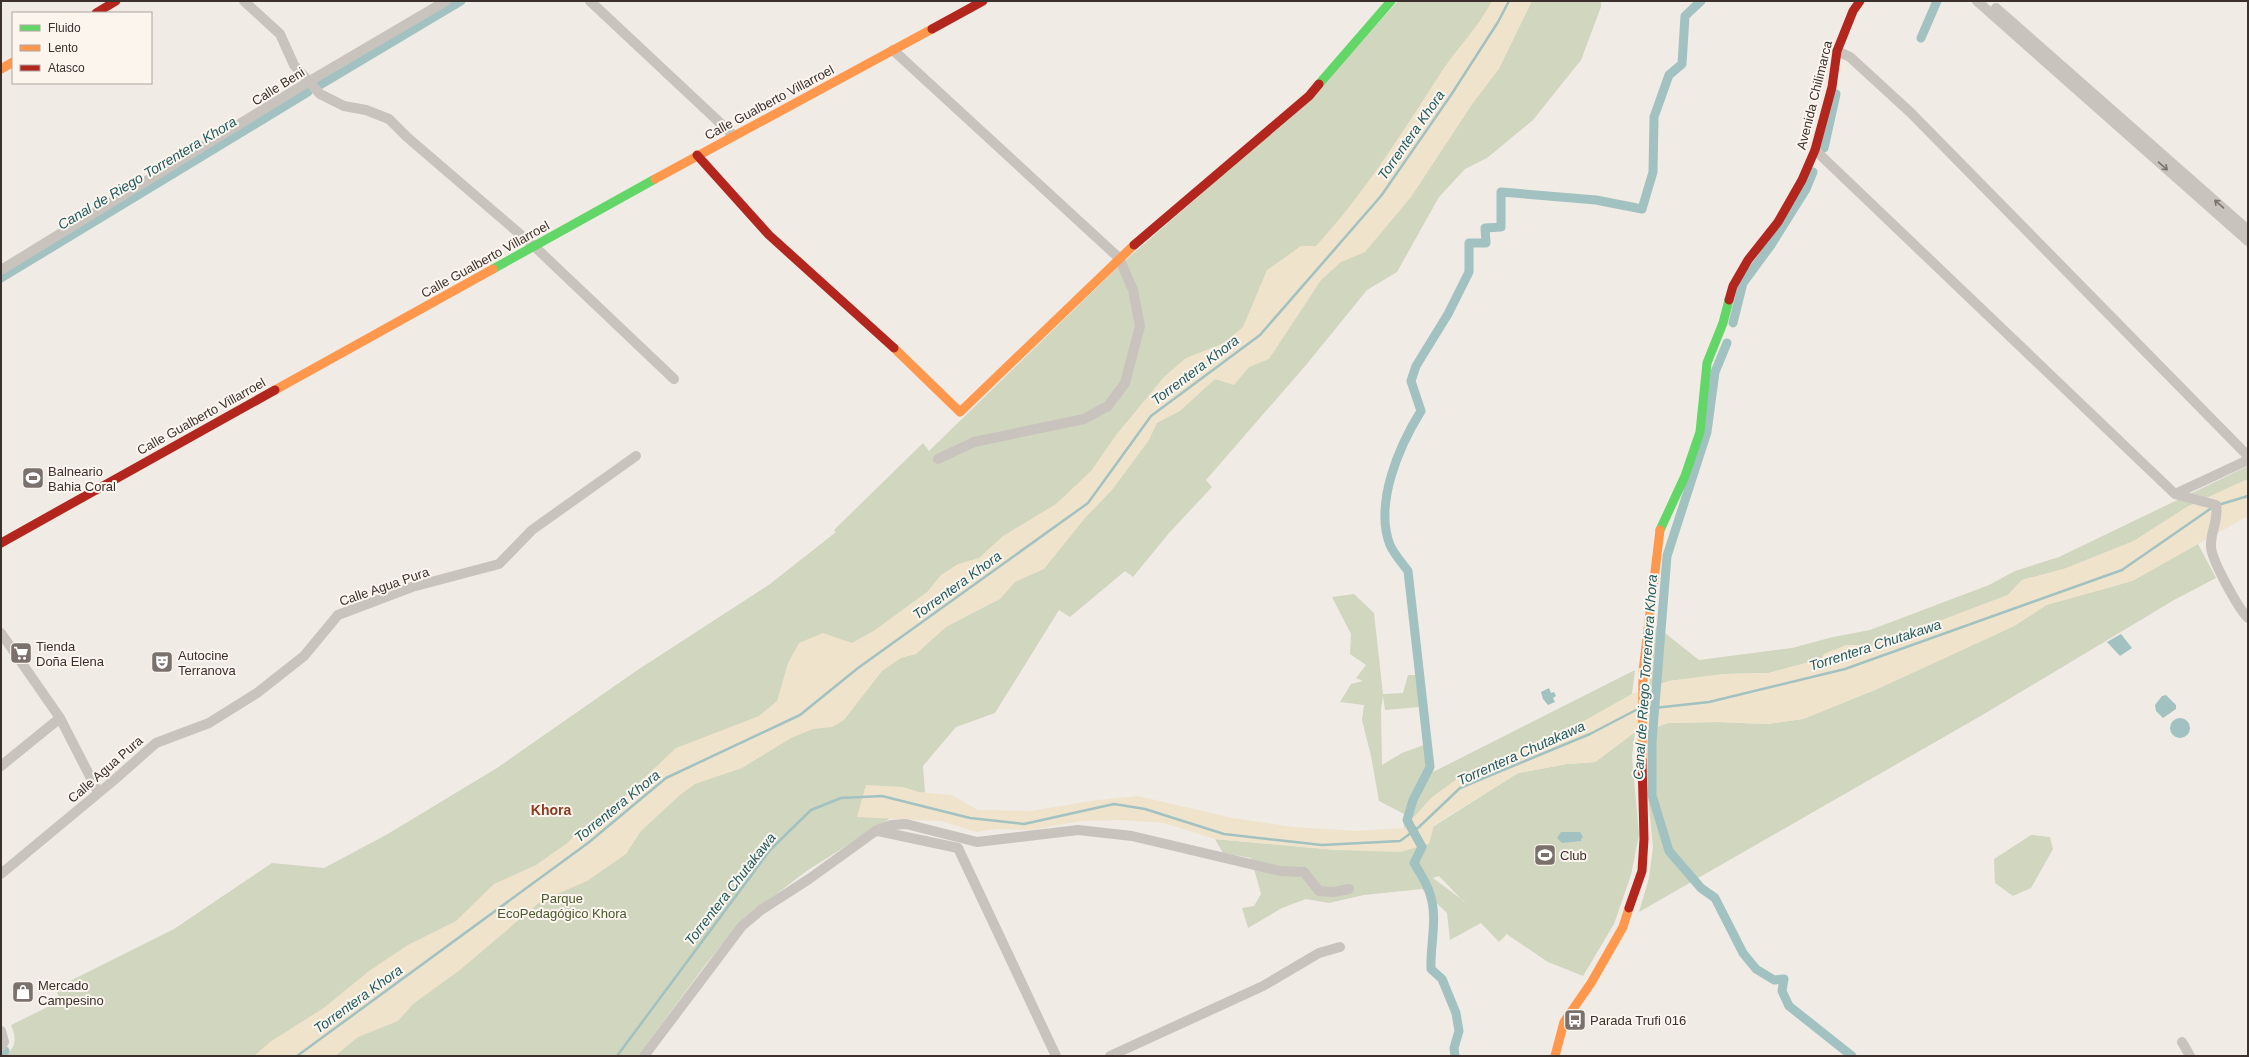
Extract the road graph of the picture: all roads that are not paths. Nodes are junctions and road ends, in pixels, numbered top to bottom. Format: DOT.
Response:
graph roads {
  1 [pos="116,1"];
  2 [pos="244,1"];
  3 [pos="446,1"];
  4 [pos="590,1"];
  5 [pos="984,1"];
  6 [pos="1391,1"];
  7 [pos="1860,1"];
  8 [pos="1977,1"];
  9 [pos="1987,1"];
  10 [pos="98,12"];
  11 [pos="893,50"];
  12 [pos="1837,51"];
  13 [pos="12,63"];
  14 [pos="1,69"];
  15 [pos="308,82"];
  16 [pos="733,135"];
  17 [pos="1815,150"];
  18 [pos="697,155"];
  19 [pos="2248,230"];
  20 [pos="2248,241"];
  21 [pos="535,247"];
  22 [pos="1119,258"];
  23 [pos="1,270"];
  24 [pos="674,380"];
  25 [pos="636,456"];
  26 [pos="2248,456"];
  27 [pos="938,459"];
  28 [pos="2248,460"];
  29 [pos="2175,494"];
  30 [pos="1,543"];
  31 [pos="2248,618"];
  32 [pos="1,633"];
  33 [pos="60,718"];
  34 [pos="1,766"];
  35 [pos="98,792"];
  36 [pos="877,830"];
  37 [pos="1,874"];
  38 [pos="1348,889"];
  39 [pos="1340,947"];
  40 [pos="1,1031"];
  41 [pos="2182,1042"];
  42 [pos="3,1045"];
  43 [pos="644,1056"];
  44 [pos="1056,1056"];
  45 [pos="1110,1056"];
  46 [pos="1555,1056"];
  47 [pos="2190,1056"];
  1 -- 10 [label="street"];
  2 -- 15 [label="street"];
  3 -- 15 [label="street, Calle Beni"];
  4 -- 16 [label="street"];
  5 -- 11 [label="street, Calle Gualberto Villarroel"];
  6 -- 22 [label="street"];
  7 -- 12 [label="street, Avenida Chilimarca"];
  8 -- 20 [label="street, one-way"];
  19 -- 9 [label="street, one-way"];
  11 -- 16 [label="street, Calle Gualberto Villarroel"];
  11 -- 22 [label="street"];
  12 -- 17 [label="street, Avenida Chilimarca"];
  12 -- 26 [label="street"];
  13 -- 14 [label="street"];
  15 -- 21 [label="street"];
  15 -- 23 [label="street, Calle Beni"];
  16 -- 18 [label="street, Calle Gualberto Villarroel"];
  17 -- 29 [label="street"];
  17 -- 46 [label="street, Avenida Chilimarca"];
  18 -- 21 [label="street, Calle Gualberto Villarroel"];
  18 -- 22 [label="street"];
  21 -- 24 [label="street"];
  21 -- 30 [label="street, Calle Gualberto Villarroel"];
  22 -- 27 [label="street"];
  25 -- 35 [label="street, Calle Agua Pura"];
  28 -- 29 [label="street"];
  29 -- 31 [label="street"];
  32 -- 33 [label="street"];
  33 -- 34 [label="street"];
  33 -- 35 [label="street"];
  35 -- 37 [label="street, Calle Agua Pura"];
  36 -- 38 [label="street"];
  36 -- 43 [label="street"];
  36 -- 44 [label="street"];
  39 -- 45 [label="street"];
  40 -- 42 [label="street"];
  41 -- 47 [label="street"];
}
